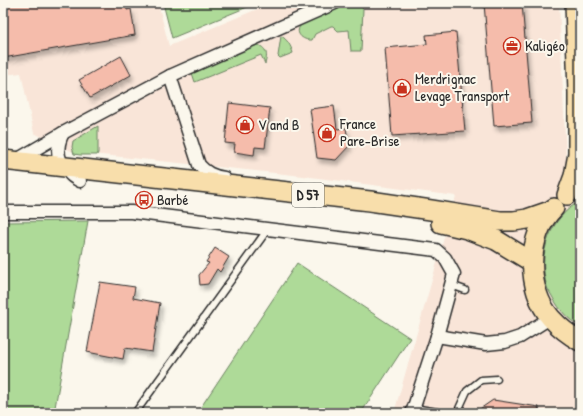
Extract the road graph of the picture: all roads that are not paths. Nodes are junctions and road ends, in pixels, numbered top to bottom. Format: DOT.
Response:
graph roads {
  1 [pos="335,3"];
  2 [pos="575,3"];
  3 [pos="170,76"];
  4 [pos="63,133"];
  5 [pos="6,165"];
  6 [pos="64,167"];
  7 [pos="80,181"];
  8 [pos="574,191"];
  9 [pos="339,198"];
  10 [pos="550,211"];
  11 [pos="3,212"];
  12 [pos="268,229"];
  13 [pos="532,262"];
  14 [pos="451,285"];
  15 [pos="465,290"];
  16 [pos="550,318"];
  17 [pos="437,336"];
  18 [pos="580,341"];
  19 [pos="497,379"];
  20 [pos="413,411"];
  21 [pos="135,413"];
  22 [pos="443,413"];
  23 [pos="457,413"];
  1 -- 3 [label="street"];
  2 -- 8 [label="main road"];
  3 -- 4 [label="street"];
  3 -- 9 [label="street"];
  4 -- 5 [label="street"];
  4 -- 6 [label="street"];
  5 -- 6 [label="main road, D 57"];
  5 -- 7 [label="main road, D 57"];
  6 -- 7 [label="street"];
  6 -- 9 [label="main road, D 57"];
  7 -- 13 [label="main road, D 57"];
  8 -- 10 [label="main road"];
  9 -- 10 [label="main road, D 57"];
  10 -- 13 [label="main road"];
  11 -- 12 [label="street"];
  12 -- 14 [label="street"];
  12 -- 21 [label="lane"];
  13 -- 16 [label="main road"];
  14 -- 15 [label="lane"];
  14 -- 17 [label="street"];
  16 -- 17 [label="street"];
  16 -- 18 [label="main road"];
  17 -- 20 [label="street"];
  19 -- 23 [label="lane"];
  20 -- 22 [label="lane"];
}
